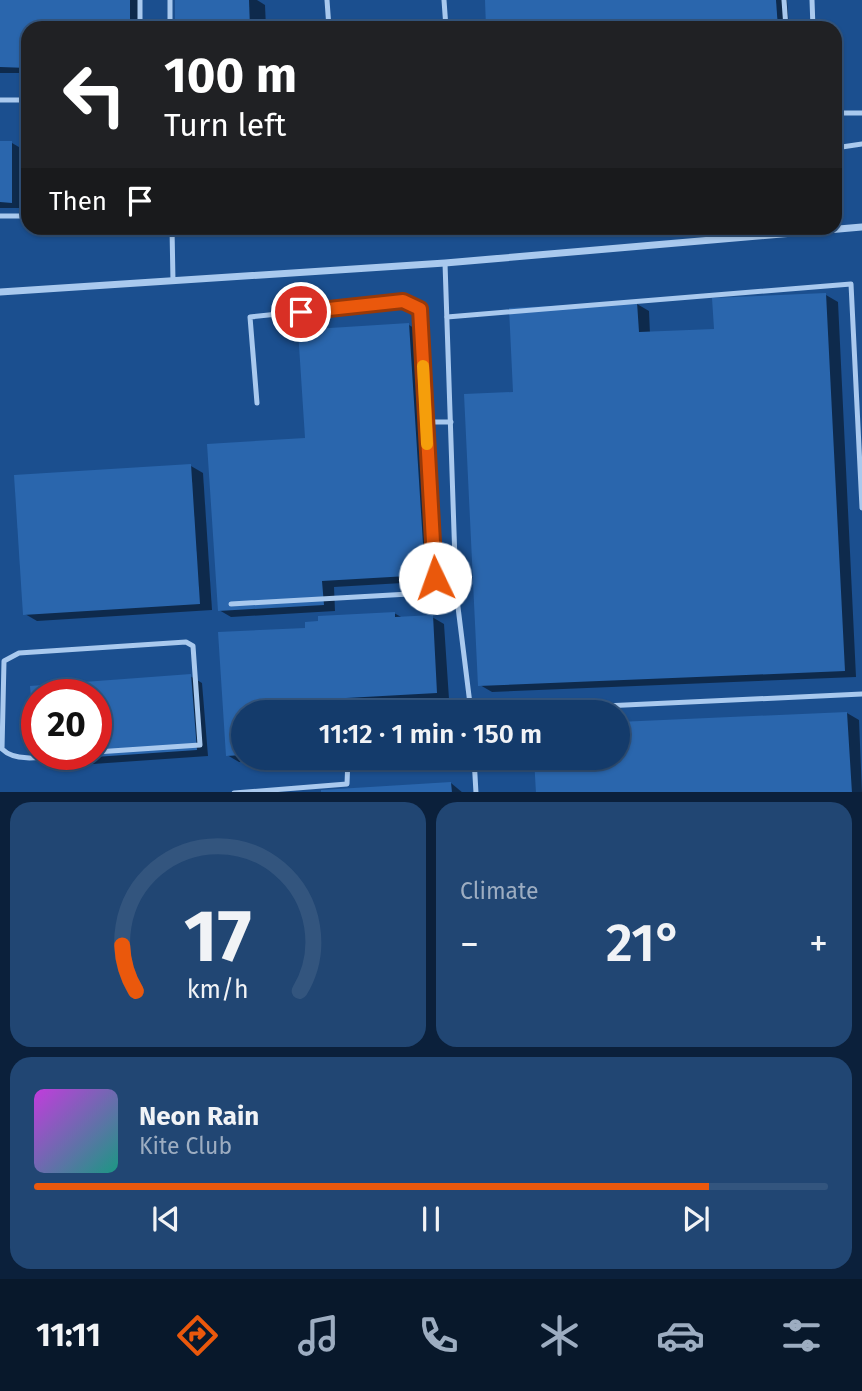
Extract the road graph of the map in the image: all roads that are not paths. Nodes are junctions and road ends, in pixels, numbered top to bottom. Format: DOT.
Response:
graph roads {
  1 [pos="140,0"];
  2 [pos="170,0"];
  3 [pos="327,0"];
  4 [pos="444,0"];
  5 [pos="784,0"];
  6 [pos="812,0"];
  7 [pos="139,21"];
  8 [pos="170,21"];
  9 [pos="328,21"];
  10 [pos="446,21"];
  11 [pos="786,21"];
  12 [pos="813,21"];
  13 [pos="0,100"];
  14 [pos="21,100"];
  15 [pos="842,113"];
  16 [pos="862,113"];
  17 [pos="862,144"];
  18 [pos="842,147"];
  19 [pos="0,216"];
  20 [pos="21,216"];
  21 [pos="862,227"];
  22 [pos="842,229"];
  23 [pos="172,235"];
  24 [pos="770,235"];
  25 [pos="446,263"];
  26 [pos="173,281"];
  27 [pos="0,292"];
  28 [pos="447,317"];
  29 [pos="862,337"];
  30 [pos="854,338"];
  31 [pos="257,403"];
  32 [pos="426,422"];
  33 [pos="451,422"];
  34 [pos="860,424"];
  35 [pos="861,476"];
  36 [pos="862,509"];
  37 [pos="232,604"];
  38 [pos="2,661"];
  39 [pos="862,694"];
  40 [pos="470,700"];
  41 [pos="630,705"];
  42 [pos="112,751"];
  43 [pos="21,758"];
  44 [pos="348,770"];
  45 [pos="475,770"];
  46 [pos="245,792"];
  47 [pos="477,792"];
  1 -- 7 [label="lane"];
  2 -- 8 [label="lane"];
  3 -- 9 [label="lane"];
  4 -- 10 [label="lane"];
  5 -- 11 [label="lane"];
  6 -- 12 [label="lane"];
  13 -- 14 [label="lane"];
  15 -- 16 [label="lane"];
  17 -- 18 [label="lane"];
  19 -- 20 [label="lane"];
  21 -- 22 [label="street"];
  23 -- 26 [label="lane"];
  24 -- 25 [label="street"];
  25 -- 26 [label="street"];
  25 -- 28 [label="lane"];
  26 -- 27 [label="street"];
  28 -- 30 [label="lane"];
  28 -- 33 [label="lane"];
  29 -- 30 [label="lane"];
  30 -- 34 [label="lane"];
  31 -- 32 [label="lane"];
  32 -- 33 [label="lane"];
  32 -- 37 [label="lane"];
  33 -- 40 [label="lane"];
  34 -- 35 [label="lane"];
  35 -- 36 [label="lane"];
  38 -- 42 [label="lane"];
  38 -- 43 [label="lane"];
  39 -- 41 [label="lane"];
  44 -- 46 [label="lane"];
  45 -- 47 [label="lane"];
}
